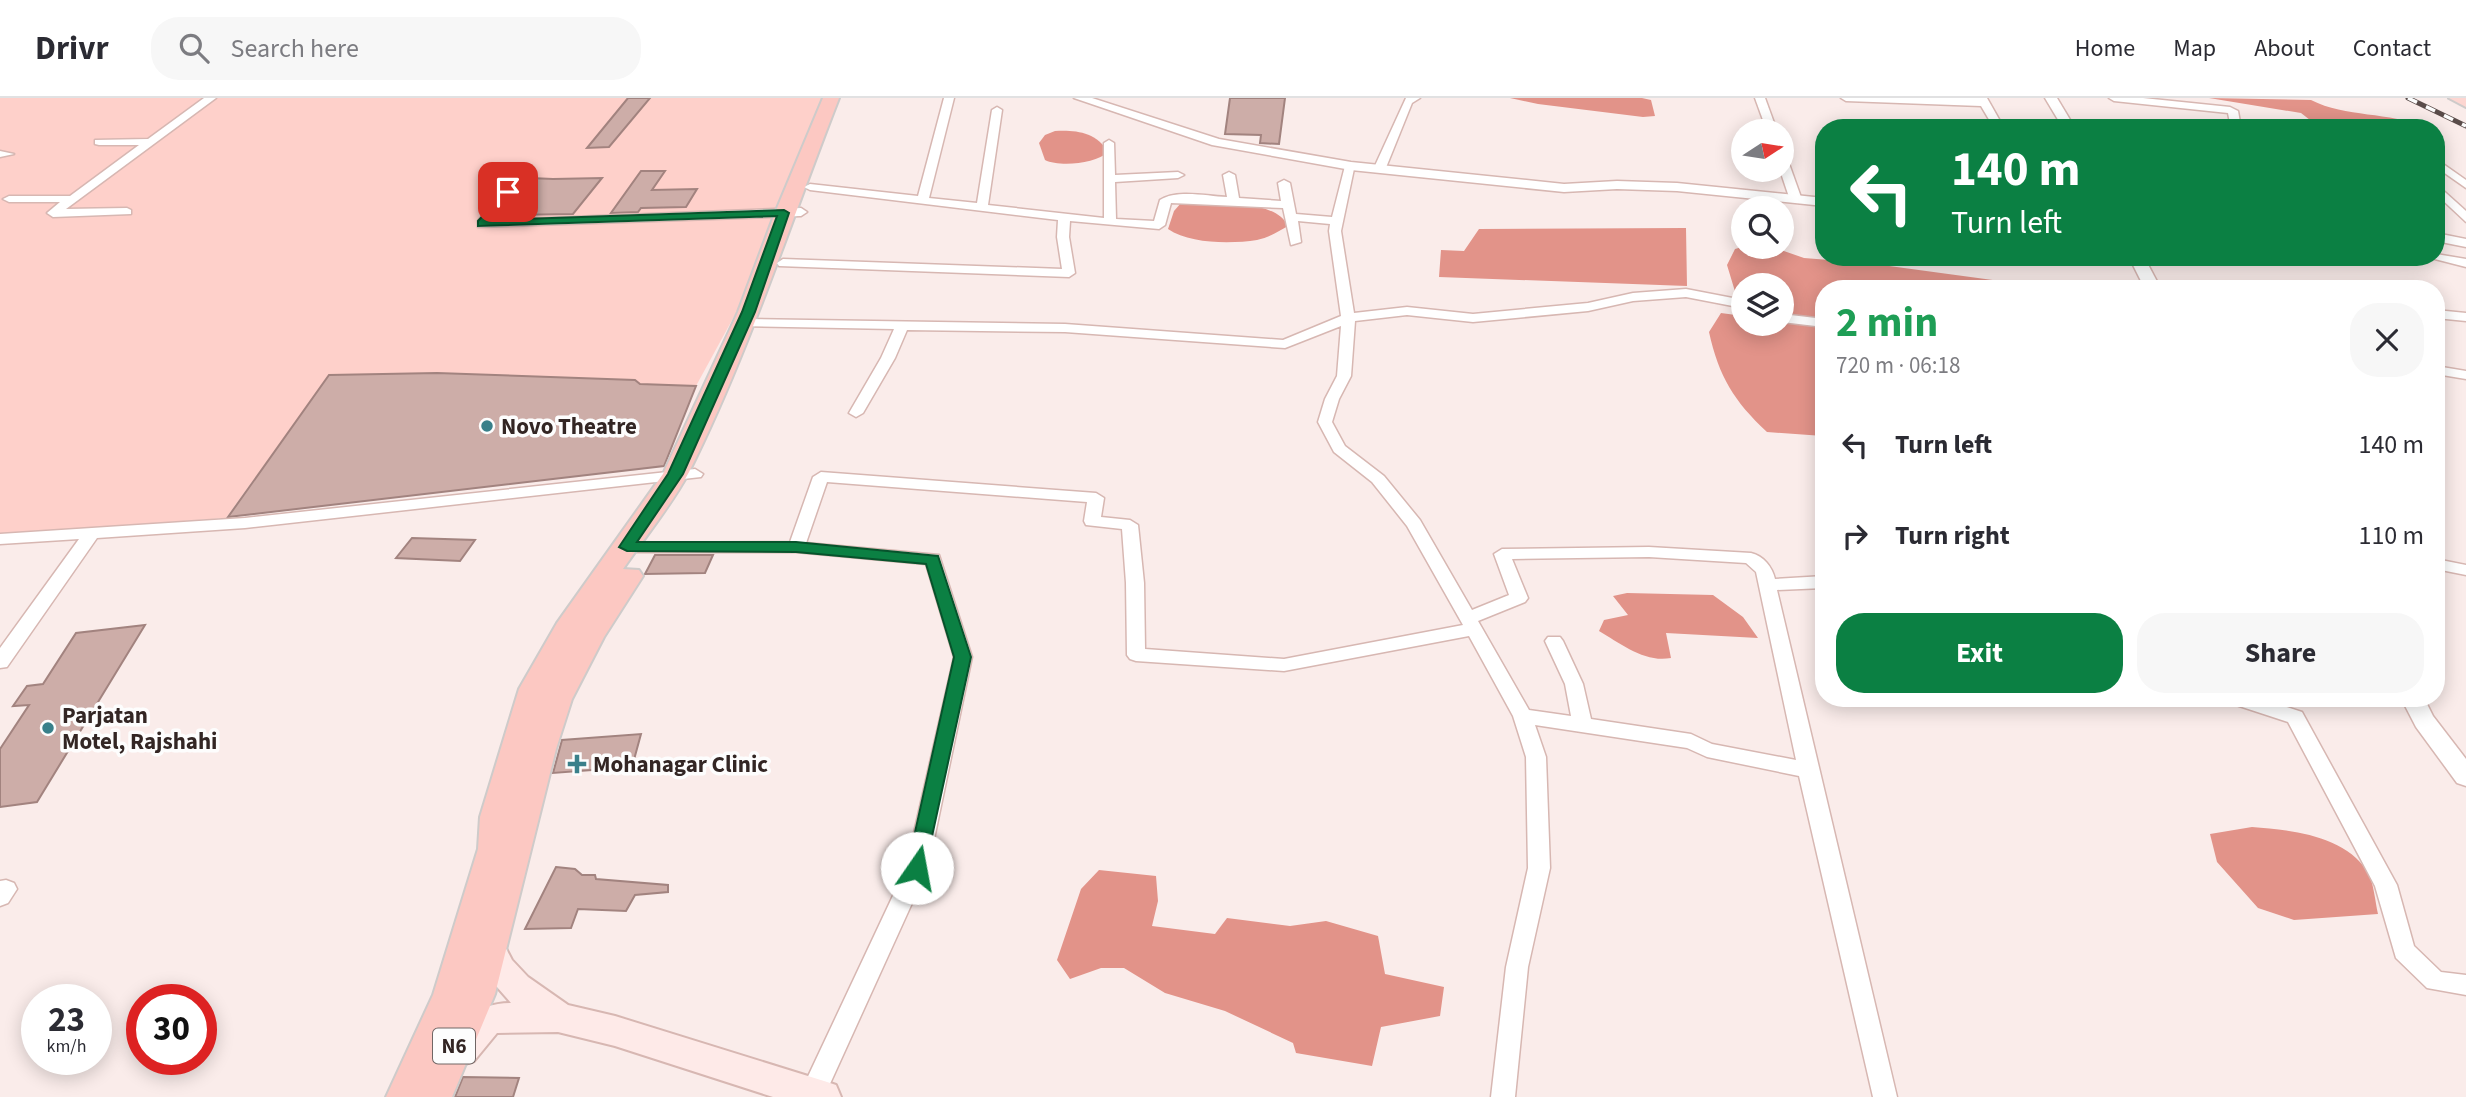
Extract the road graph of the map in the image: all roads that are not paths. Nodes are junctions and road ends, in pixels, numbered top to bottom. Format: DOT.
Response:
graph roads {
  1 [pos="211,98"];
  2 [pos="831,98"];
  3 [pos="844,98"];
  4 [pos="949,98"];
  5 [pos="1080,98"];
  6 [pos="1415,98"];
  7 [pos="1760,98"];
  8 [pos="1846,98"];
  9 [pos="2051,98"];
  10 [pos="2114,98"];
  11 [pos="2457,98"];
  12 [pos="1984,100"];
  13 [pos="2466,102"];
  14 [pos="997,110"];
  15 [pos="1768,119"];
  16 [pos="1994,119"];
  17 [pos="2064,119"];
  18 [pos="2234,119"];
  19 [pos="99,142"];
  20 [pos="150,142"];
  21 [pos="1109,143"];
  22 [pos="1175,161"];
  23 [pos="1351,166"];
  24 [pos="2445,169"];
  25 [pos="1379,170"];
  26 [pos="1178,175"];
  27 [pos="1229,175"];
  28 [pos="522,176"];
  29 [pos="1110,179"];
  30 [pos="1790,182"];
  31 [pos="1284,183"];
  32 [pos="2466,185"];
  33 [pos="2445,197"];
  34 [pos="1183,198"];
  35 [pos="9,199"];
  36 [pos="73,199"];
  37 [pos="923,200"];
  38 [pos="1796,200"];
  39 [pos="1815,201"];
  40 [pos="1234,202"];
  41 [pos="799,204"];
  42 [pos="982,207"];
  43 [pos="1289,211"];
  44 [pos="127,212"];
  45 [pos="1065,217"];
  46 [pos="2466,219"];
  47 [pos="1337,221"];
  48 [pos="1110,223"];
  49 [pos="2445,234"];
  50 [pos="2445,238"];
  51 [pos="2449,239"];
  52 [pos="1295,242"];
  53 [pos="2466,243"];
  54 [pos="2445,259"];
  55 [pos="783,262"];
  56 [pos="2466,263"];
  57 [pos="1731,302"];
  58 [pos="2445,315"];
  59 [pos="2466,317"];
  60 [pos="1348,318"];
  61 [pos="1794,319"];
  62 [pos="752,322"];
  63 [pos="1815,322"];
  64 [pos="902,326"];
  65 [pos="2445,372"];
  66 [pos="2466,375"];
  67 [pos="856,413"];
  68 [pos="685,474"];
  69 [pos="91,534"];
  70 [pos="0,539"];
  71 [pos="638,547"];
  72 [pos="796,547"];
  73 [pos="2445,566"];
  74 [pos="2466,570"];
  75 [pos="1815,582"];
  76 [pos="1768,585"];
  77 [pos="1471,624"];
  78 [pos="1554,641"];
  79 [pos="3,654"];
  80 [pos="2264,707"];
  81 [pos="2417,707"];
  82 [pos="1523,716"];
  83 [pos="1582,724"];
  84 [pos="1808,770"];
  85 [pos="2466,777"];
  86 [pos="0,890"];
  87 [pos="0,897"];
  88 [pos="489,947"];
  89 [pos="2466,985"];
  90 [pos="558,1017"];
  91 [pos="425,1092"];
  92 [pos="818,1095"];
  93 [pos="1503,1097"];
  94 [pos="1885,1097"];
  1 -- 20 [label="street"];
  2 -- 41 [label="highway, N6"];
  3 -- 41 [label="highway, N6"];
  4 -- 37 [label="street"];
  5 -- 23 [label="street"];
  6 -- 25 [label="street"];
  7 -- 15 [label="street"];
  8 -- 12 [label="street"];
  9 -- 17 [label="street"];
  10 -- 18 [label="street"];
  11 -- 13 [label="main road"];
  12 -- 16 [label="street"];
  14 -- 42 [label="street"];
  19 -- 20 [label="street"];
  20 -- 36 [label="street"];
  21 -- 29 [label="street"];
  22 -- 26 [label="street"];
  23 -- 25 [label="street"];
  23 -- 47 [label="street"];
  24 -- 32 [label="street"];
  25 -- 38 [label="street"];
  26 -- 29 [label="street"];
  26 -- 34 [label="street"];
  27 -- 40 [label="street"];
  28 -- 41 [label="street"];
  29 -- 48 [label="street"];
  30 -- 38 [label="street"];
  31 -- 43 [label="street"];
  33 -- 46 [label="street"];
  34 -- 40 [label="street"];
  34 -- 48 [label="street"];
  35 -- 36 [label="street"];
  36 -- 44 [label="street"];
  37 -- 41 [label="street"];
  37 -- 42 [label="street"];
  38 -- 39 [label="street"];
  40 -- 43 [label="street"];
  41 -- 55 [label="highway, N6"];
  41 -- 62 [label="highway, N6"];
  42 -- 45 [label="street"];
  43 -- 47 [label="street"];
  43 -- 52 [label="street"];
  45 -- 48 [label="street"];
  45 -- 55 [label="street"];
  47 -- 60 [label="street"];
  49 -- 51 [label="street"];
  50 -- 51 [label="street"];
  51 -- 53 [label="street"];
  54 -- 56 [label="street"];
  55 -- 62 [label="highway, N6"];
  57 -- 60 [label="street"];
  58 -- 59 [label="street"];
  60 -- 64 [label="street"];
  60 -- 77 [label="street"];
  61 -- 63 [label="street"];
  62 -- 64 [label="street"];
  62 -- 68 [label="highway, N6"];
  64 -- 67 [label="street"];
  65 -- 66 [label="street"];
  68 -- 69 [label="street"];
  68 -- 71 [label="highway, N6"];
  69 -- 70 [label="street"];
  69 -- 79 [label="street"];
  71 -- 72 [label="street"];
  71 -- 88 [label="highway, N6"];
  71 -- 91 [label="highway, N6"];
  72 -- 77 [label="street"];
  72 -- 92 [label="street"];
  73 -- 74 [label="street"];
  75 -- 76 [label="street"];
  76 -- 77 [label="street"];
  76 -- 84 [label="street"];
  77 -- 82 [label="street"];
  78 -- 83 [label="street"];
  80 -- 89 [label="street"];
  81 -- 85 [label="street"];
  82 -- 83 [label="street"];
  82 -- 93 [label="street"];
  83 -- 84 [label="street"];
  84 -- 94 [label="street"];
  86 -- 87 [label="street"];
  88 -- 90 [label="main road"];
  88 -- 91 [label="highway, N6"];
  90 -- 91 [label="main road"];
  90 -- 92 [label="main road"];
}
